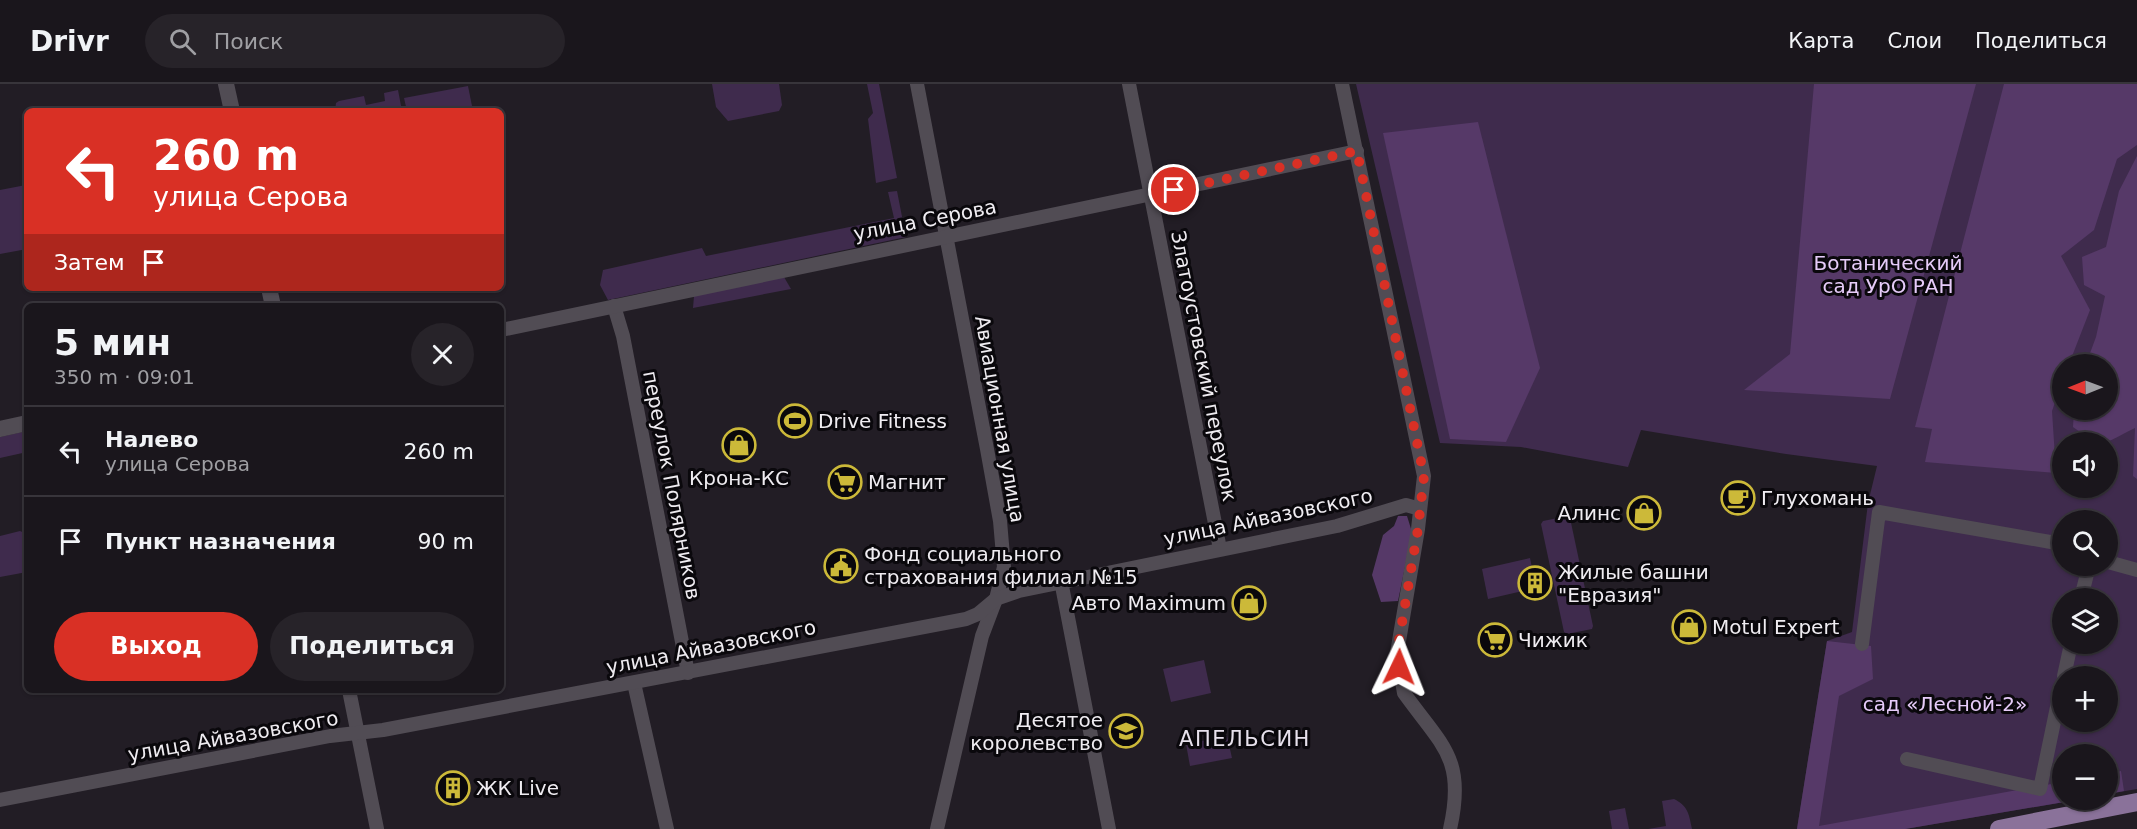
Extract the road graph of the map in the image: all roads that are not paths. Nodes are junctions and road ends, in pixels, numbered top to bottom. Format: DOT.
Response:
graph roads {
  1 [pos="226,84"];
  2 [pos="917,84"];
  3 [pos="1129,84"];
  4 [pos="1342,84"];
  5 [pos="231,108"];
  6 [pos="1357,151"];
  7 [pos="1151,195"];
  8 [pos="947,238"];
  9 [pos="614,306"];
  10 [pos="504,329"];
  11 [pos="24,424"];
  12 [pos="0,429"];
  13 [pos="1420,509"];
  14 [pos="2052,541"];
  15 [pos="1220,549"];
  16 [pos="2118,565"];
  17 [pos="2137,570"];
  18 [pos="1061,581"];
  19 [pos="996,599"];
  20 [pos="1862,644"];
  21 [pos="688,673"];
  22 [pos="634,683"];
  23 [pos="349,693"];
  24 [pos="2052,731"];
  25 [pos="356,734"];
  26 [pos="1907,759"];
  27 [pos="0,800"];
  28 [pos="2137,802"];
  29 [pos="2137,814"];
  30 [pos="377,829"];
  31 [pos="667,829"];
  32 [pos="937,829"];
  33 [pos="1109,829"];
  34 [pos="1450,829"];
  35 [pos="1999,829"];
  36 [pos="2060,829"];
  1 -- 5 [label="street"];
  2 -- 8 [label="street, Авиационная улица"];
  3 -- 7 [label="street, Златоустовский переулок"];
  4 -- 6 [label="street"];
  6 -- 7 [label="street, улица Серова"];
  6 -- 13 [label="street"];
  7 -- 8 [label="street, улица Серова"];
  7 -- 15 [label="street, Златоустовский переулок"];
  8 -- 9 [label="street, улица Серова"];
  8 -- 19 [label="street, Авиационная улица"];
  9 -- 10 [label="street, улица Серова"];
  9 -- 21 [label="street, переулок Полярников"];
  11 -- 12 [label="street"];
  13 -- 15 [label="street, улица Айвазовского"];
  13 -- 34 [label="street"];
  14 -- 20 [label="street"];
  15 -- 18 [label="street, улица Айвазовского"];
  16 -- 17 [label="street"];
  18 -- 19 [label="street, улица Айвазовского"];
  18 -- 33 [label="street"];
  19 -- 21 [label="street, улица Айвазовского"];
  19 -- 32 [label="street, Авиационная улица"];
  21 -- 22 [label="street, улица Айвазовского"];
  22 -- 25 [label="street, улица Айвазовского"];
  22 -- 31 [label="street"];
  23 -- 25 [label="street"];
  24 -- 26 [label="street"];
  25 -- 27 [label="street, улица Айвазовского"];
  25 -- 30 [label="street"];
  28 -- 35 [label="main road"];
  29 -- 36 [label="main road"];
}
